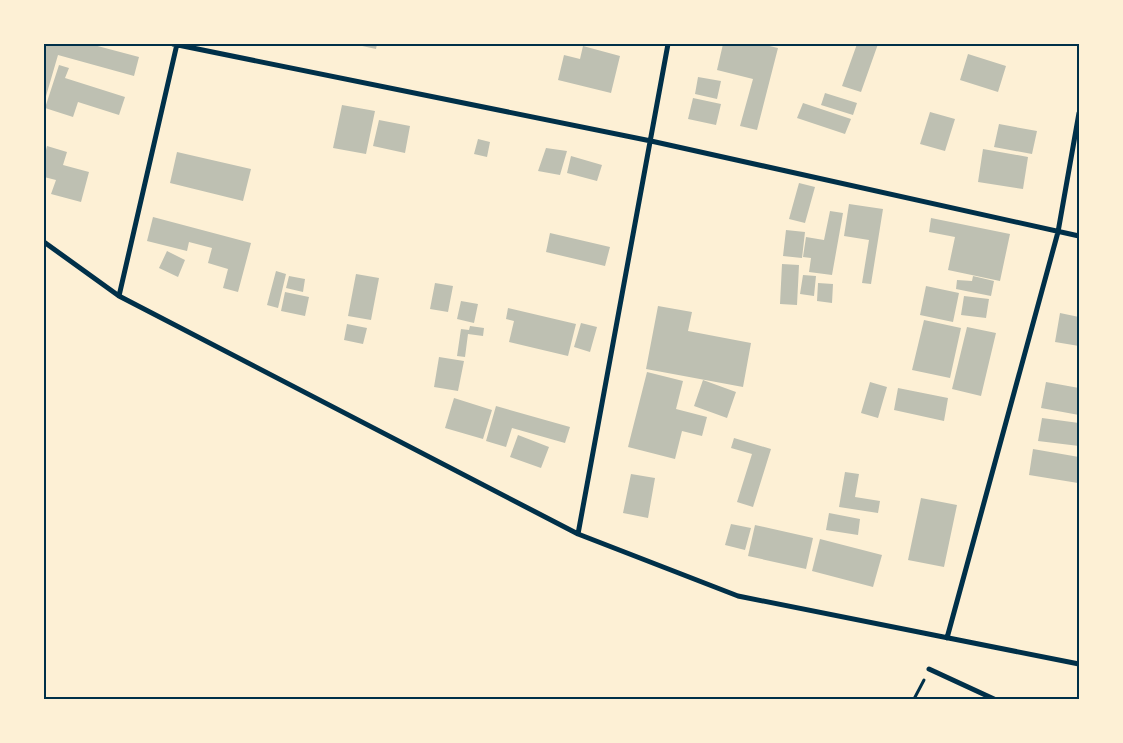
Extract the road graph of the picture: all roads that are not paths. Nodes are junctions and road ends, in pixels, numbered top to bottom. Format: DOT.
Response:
graph roads {
  1 [pos="176,44"];
  2 [pos="668,44"];
  3 [pos="1079,113"];
  4 [pos="651,141"];
  5 [pos="1058,232"];
  6 [pos="1079,236"];
  7 [pos="44,242"];
  8 [pos="119,296"];
  9 [pos="578,534"];
  10 [pos="947,638"];
  11 [pos="1079,664"];
  12 [pos="929,669"];
  13 [pos="994,699"];
  1 -- 4 [label="street"];
  1 -- 8 [label="street"];
  2 -- 4 [label="street"];
  3 -- 5 [label="street"];
  4 -- 5 [label="street"];
  4 -- 9 [label="street"];
  5 -- 6 [label="street"];
  5 -- 10 [label="street"];
  7 -- 8 [label="street"];
  8 -- 9 [label="street"];
  9 -- 10 [label="street"];
  10 -- 11 [label="street"];
  12 -- 13 [label="street"];
}
